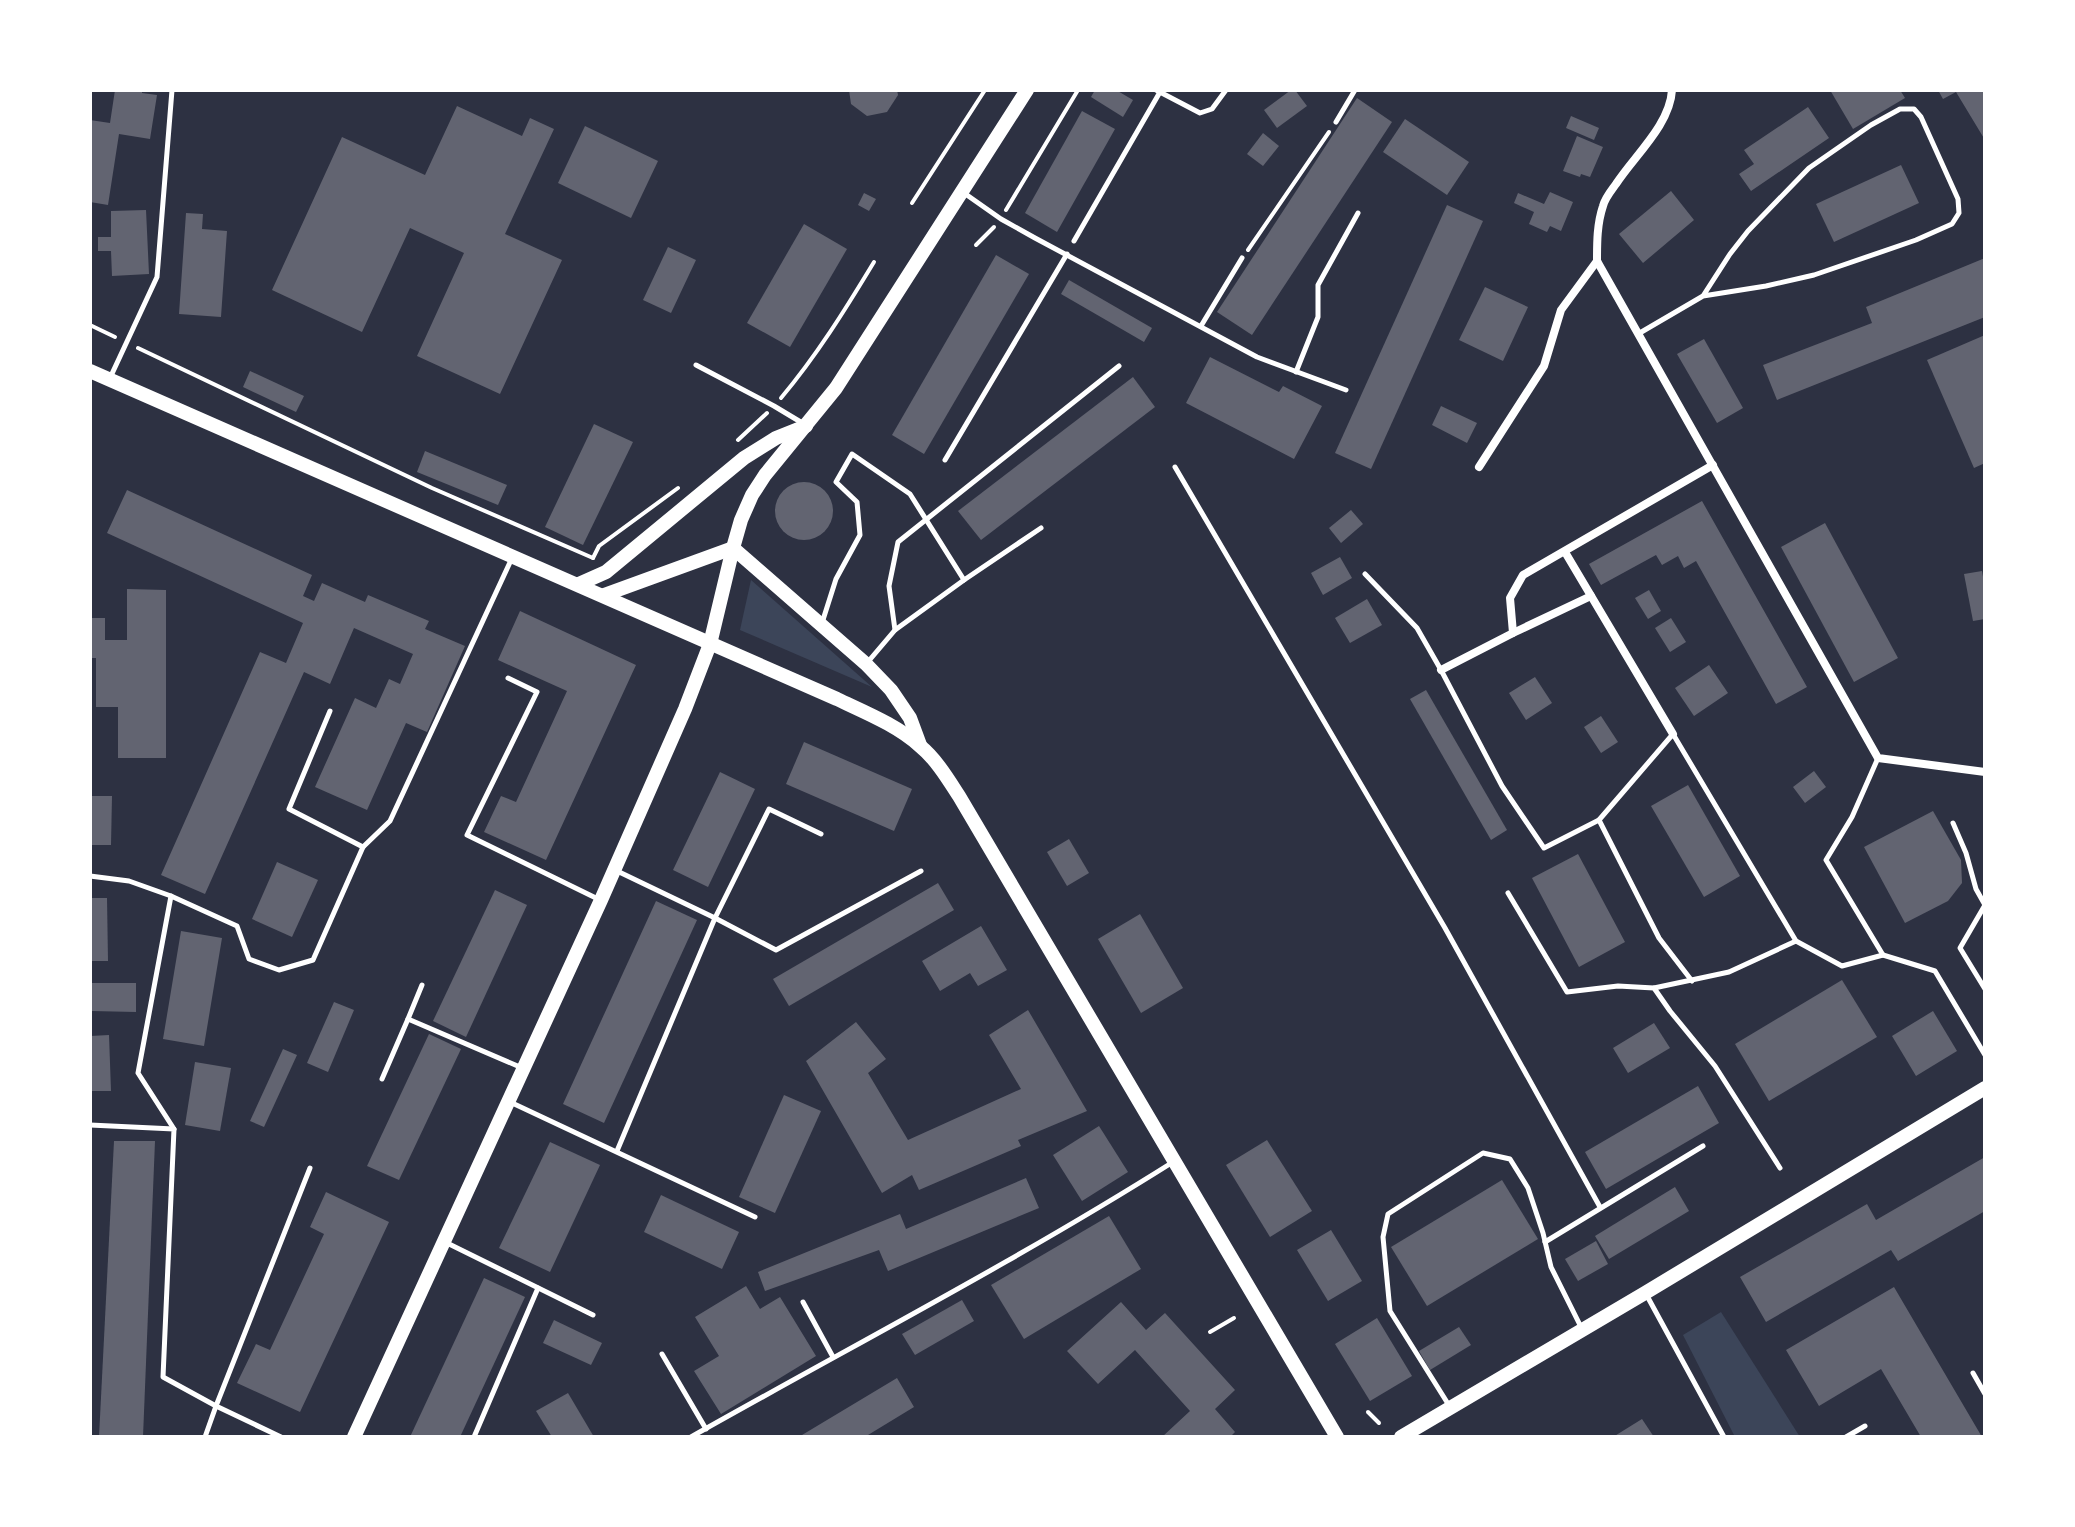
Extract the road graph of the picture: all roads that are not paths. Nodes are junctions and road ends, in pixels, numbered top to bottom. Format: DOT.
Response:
graph roads {
  1 [pos="172,90"];
  2 [pos="1027,90"];
  3 [pos="1226,90"];
  4 [pos="1355,90"];
  5 [pos="1672,90"];
  6 [pos="1158,91"];
  7 [pos="1336,122"];
  8 [pos="963,192"];
  9 [pos="1358,213"];
  10 [pos="1074,241"];
  11 [pos="1067,254"];
  12 [pos="1242,258"];
  13 [pos="1597,261"];
  14 [pos="1703,296"];
  15 [pos="1201,326"];
  16 [pos="1638,334"];
  17 [pos="696,365"];
  18 [pos="1119,366"];
  19 [pos="90,371"];
  20 [pos="1296,372"];
  21 [pos="110,379"];
  22 [pos="1346,390"];
  23 [pos="807,426"];
  24 [pos="945,460"];
  25 [pos="1713,465"];
  26 [pos="1175,467"];
  27 [pos="1479,467"];
  28 [pos="926,520"];
  29 [pos="1041,528"];
  30 [pos="733,548"];
  31 [pos="1565,552"];
  32 [pos="513,555"];
  33 [pos="1365,574"];
  34 [pos="964,580"];
  35 [pos="579,584"];
  36 [pos="604,595"];
  37 [pos="1591,596"];
  38 [pos="822,624"];
  39 [pos="895,630"];
  40 [pos="1513,633"];
  41 [pos="710,644"];
  42 [pos="866,664"];
  43 [pos="1441,670"];
  44 [pos="508,678"];
  45 [pos="330,711"];
  46 [pos="1673,734"];
  47 [pos="920,746"];
  48 [pos="1878,758"];
  49 [pos="1985,772"];
  50 [pos="1599,820"];
  51 [pos="1953,823"];
  52 [pos="821,834"];
  53 [pos="363,847"];
  54 [pos="614,870"];
  55 [pos="921,871"];
  56 [pos="90,876"];
  57 [pos="1508,893"];
  58 [pos="171,896"];
  59 [pos="601,900"];
  60 [pos="1985,905"];
  61 [pos="715,918"];
  62 [pos="1796,941"];
  63 [pos="1883,955"];
  64 [pos="1692,981"];
  65 [pos="422,985"];
  66 [pos="1654,988"];
  67 [pos="1985,989"];
  68 [pos="408,1019"];
  69 [pos="1985,1055"];
  70 [pos="524,1069"];
  71 [pos="382,1079"];
  72 [pos="1985,1088"];
  73 [pos="509,1101"];
  74 [pos="90,1125"];
  75 [pos="174,1129"];
  76 [pos="1703,1146"];
  77 [pos="617,1151"];
  78 [pos="1173,1161"];
  79 [pos="310,1168"];
  80 [pos="1780,1168"];
  81 [pos="1600,1207"];
  82 [pos="755,1217"];
  83 [pos="444,1242"];
  84 [pos="1545,1242"];
  85 [pos="538,1288"];
  86 [pos="1645,1293"];
  87 [pos="803,1302"];
  88 [pos="593,1315"];
  89 [pos="1582,1330"];
  90 [pos="662,1354"];
  91 [pos="833,1357"];
  92 [pos="1973,1373"];
  93 [pos="1985,1394"];
  94 [pos="216,1406"];
  95 [pos="1451,1408"];
  96 [pos="1865,1426"];
  97 [pos="706,1429"];
  98 [pos="205,1437"];
  99 [pos="281,1437"];
  100 [pos="354,1437"];
  101 [pos="474,1437"];
  102 [pos="691,1437"];
  103 [pos="1337,1437"];
  104 [pos="1401,1437"];
  105 [pos="1724,1437"];
  106 [pos="1846,1437"];
  1 -- 21 [label="lane"];
  2 -- 8 [label="main road"];
  3 -- 6 [label="lane"];
  4 -- 7 [label="lane"];
  5 -- 13 [label="street"];
  6 -- 10 [label="lane"];
  8 -- 11 [label="lane"];
  8 -- 23 [label="main road"];
  9 -- 20 [label="lane"];
  11 -- 15 [label="lane"];
  11 -- 24 [label="lane"];
  12 -- 15 [label="lane"];
  13 -- 16 [label="street"];
  13 -- 27 [label="street"];
  14 -- 14 [label="lane"];
  14 -- 16 [label="lane"];
  15 -- 20 [label="lane"];
  16 -- 25 [label="street"];
  17 -- 23 [label="lane"];
  18 -- 28 [label="lane"];
  19 -- 21 [label="main road"];
  20 -- 22 [label="lane"];
  21 -- 32 [label="main road"];
  23 -- 30 [label="main road"];
  23 -- 35 [label="main road"];
  25 -- 31 [label="street"];
  25 -- 48 [label="street"];
  26 -- 81 [label="lane"];
  28 -- 34 [label="lane"];
  28 -- 38 [label="lane"];
  28 -- 39 [label="lane"];
  29 -- 34 [label="lane"];
  30 -- 36 [label="main road"];
  30 -- 38 [label="main road"];
  30 -- 41 [label="main road"];
  31 -- 37 [label="street"];
  31 -- 40 [label="street"];
  32 -- 35 [label="main road"];
  32 -- 53 [label="lane"];
  33 -- 43 [label="lane"];
  34 -- 39 [label="lane"];
  35 -- 36 [label="main road"];
  36 -- 41 [label="main road"];
  37 -- 40 [label="street"];
  37 -- 46 [label="street"];
  38 -- 42 [label="main road"];
  39 -- 42 [label="lane"];
  40 -- 43 [label="street"];
  41 -- 47 [label="main road"];
  41 -- 54 [label="main road"];
  42 -- 47 [label="main road"];
  43 -- 50 [label="lane"];
  44 -- 59 [label="lane"];
  45 -- 53 [label="lane"];
  46 -- 50 [label="lane"];
  46 -- 62 [label="lane"];
  47 -- 78 [label="main road"];
  48 -- 49 [label="street"];
  48 -- 63 [label="lane"];
  50 -- 64 [label="lane"];
  51 -- 60 [label="lane"];
  52 -- 61 [label="lane"];
  53 -- 58 [label="lane"];
  54 -- 59 [label="main road"];
  54 -- 61 [label="lane"];
  55 -- 61 [label="lane"];
  56 -- 58 [label="lane"];
  57 -- 66 [label="lane"];
  58 -- 75 [label="lane"];
  59 -- 70 [label="main road"];
  60 -- 67 [label="lane"];
  61 -- 77 [label="lane"];
  62 -- 63 [label="lane"];
  62 -- 64 [label="lane"];
  63 -- 69 [label="lane"];
  64 -- 66 [label="lane"];
  65 -- 68 [label="lane"];
  66 -- 80 [label="lane"];
  68 -- 70 [label="lane"];
  68 -- 71 [label="lane"];
  70 -- 73 [label="main road"];
  72 -- 86 [label="main road"];
  73 -- 77 [label="lane"];
  73 -- 83 [label="main road"];
  74 -- 75 [label="lane"];
  75 -- 94 [label="lane"];
  76 -- 81 [label="lane"];
  77 -- 82 [label="lane"];
  78 -- 91 [label="lane"];
  78 -- 103 [label="main road"];
  79 -- 94 [label="lane"];
  81 -- 84 [label="lane"];
  83 -- 85 [label="lane"];
  83 -- 100 [label="main road"];
  84 -- 89 [label="lane"];
  84 -- 95 [label="lane"];
  85 -- 88 [label="lane"];
  85 -- 101 [label="lane"];
  86 -- 89 [label="main road"];
  86 -- 105 [label="lane"];
  87 -- 91 [label="lane"];
  89 -- 95 [label="main road"];
  90 -- 97 [label="lane"];
  91 -- 97 [label="lane"];
  92 -- 93 [label="lane"];
  94 -- 98 [label="lane"];
  94 -- 99 [label="lane"];
  95 -- 104 [label="main road"];
  96 -- 106 [label="lane"];
  97 -- 102 [label="lane"];
}
